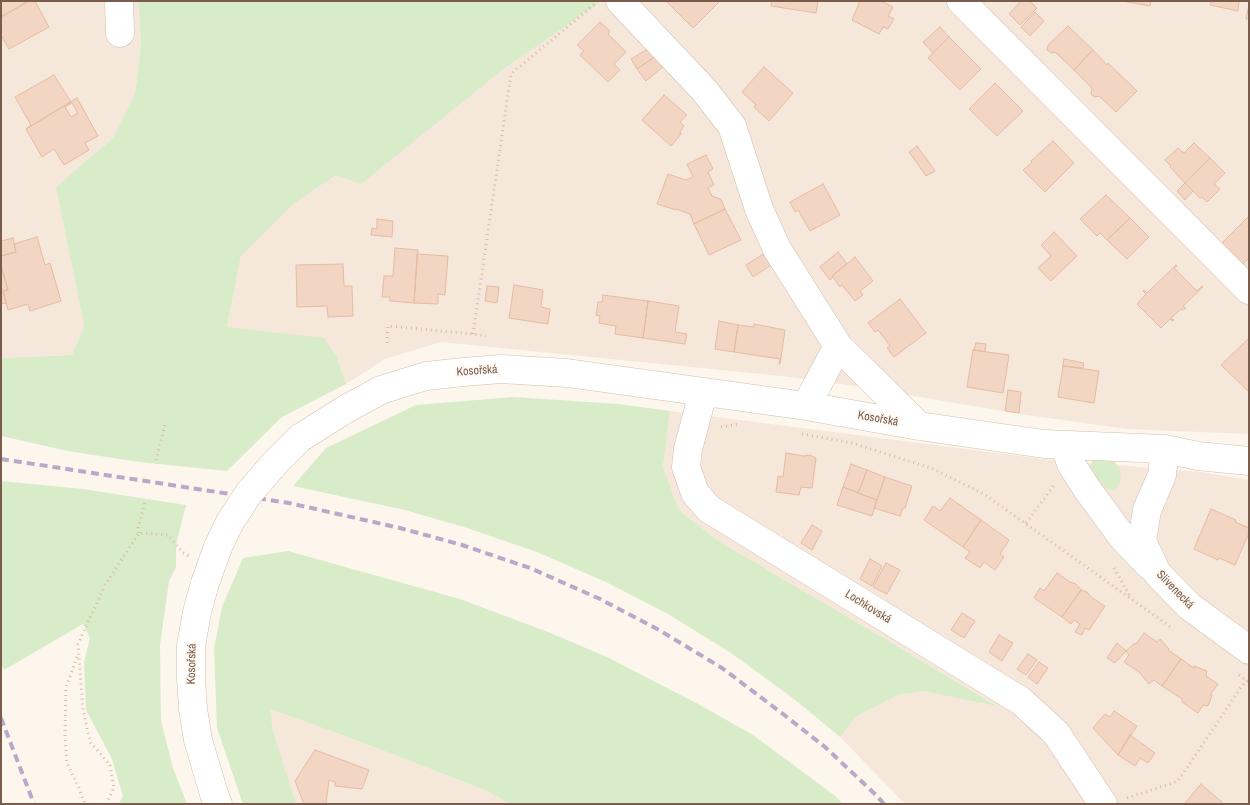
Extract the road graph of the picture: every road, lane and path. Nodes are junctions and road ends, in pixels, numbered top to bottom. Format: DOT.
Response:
graph roads {
  1 [pos="119,1"];
  2 [pos="961,1"];
  3 [pos="610,2"];
  4 [pos="120,33"];
  5 [pos="1249,290"];
  6 [pos="473,334"];
  7 [pos="486,336"];
  8 [pos="387,343"];
  9 [pos="838,346"];
  10 [pos="703,392"];
  11 [pos="806,406"];
  12 [pos="747,424"];
  13 [pos="165,425"];
  14 [pos="919,426"];
  15 [pos="694,428"];
  16 [pos="795,432"];
  17 [pos="1249,442"];
  18 [pos="1065,445"];
  19 [pos="1165,449"];
  20 [pos="156,460"];
  21 [pos="1249,461"];
  22 [pos="1054,485"];
  23 [pos="145,502"];
  24 [pos="1026,523"];
  25 [pos="140,533"];
  26 [pos="192,558"];
  27 [pos="1157,572"];
  28 [pos="1176,630"];
  29 [pos="78,654"];
  30 [pos="1243,662"];
  31 [pos="1247,681"];
  32 [pos="1113,802"];
  33 [pos="85,804"];
  34 [pos="106,804"];
  35 [pos="218,804"];
  1 -- 4 [label="street"];
  2 -- 5 [label="street"];
  3 -- 6 [label="path"];
  3 -- 9 [label="street"];
  6 -- 7 [label="path"];
  6 -- 8 [label="path"];
  9 -- 11 [label="street"];
  9 -- 14 [label="street"];
  10 -- 11 [label="street, Kosořská"];
  10 -- 15 [label="street, Lochkovská"];
  10 -- 35 [label="street, Kosořská, bridge"];
  11 -- 14 [label="street, Kosořská"];
  12 -- 15 [label="path"];
  13 -- 20 [label="path"];
  14 -- 18 [label="street, Kosořská"];
  15 -- 32 [label="street, Lochkovská"];
  16 -- 24 [label="path"];
  17 -- 19 [label="street"];
  18 -- 19 [label="street, Kosořská"];
  18 -- 27 [label="street"];
  19 -- 21 [label="street"];
  19 -- 27 [label="street, Slivenecká"];
  22 -- 24 [label="path"];
  23 -- 25 [label="path"];
  24 -- 28 [label="path"];
  25 -- 26 [label="path"];
  25 -- 29 [label="path"];
  27 -- 30 [label="street, Slivenecká"];
  29 -- 33 [label="path"];
  29 -- 34 [label="path"];
  30 -- 31 [label="path"];
  31 -- 32 [label="path"];
}
